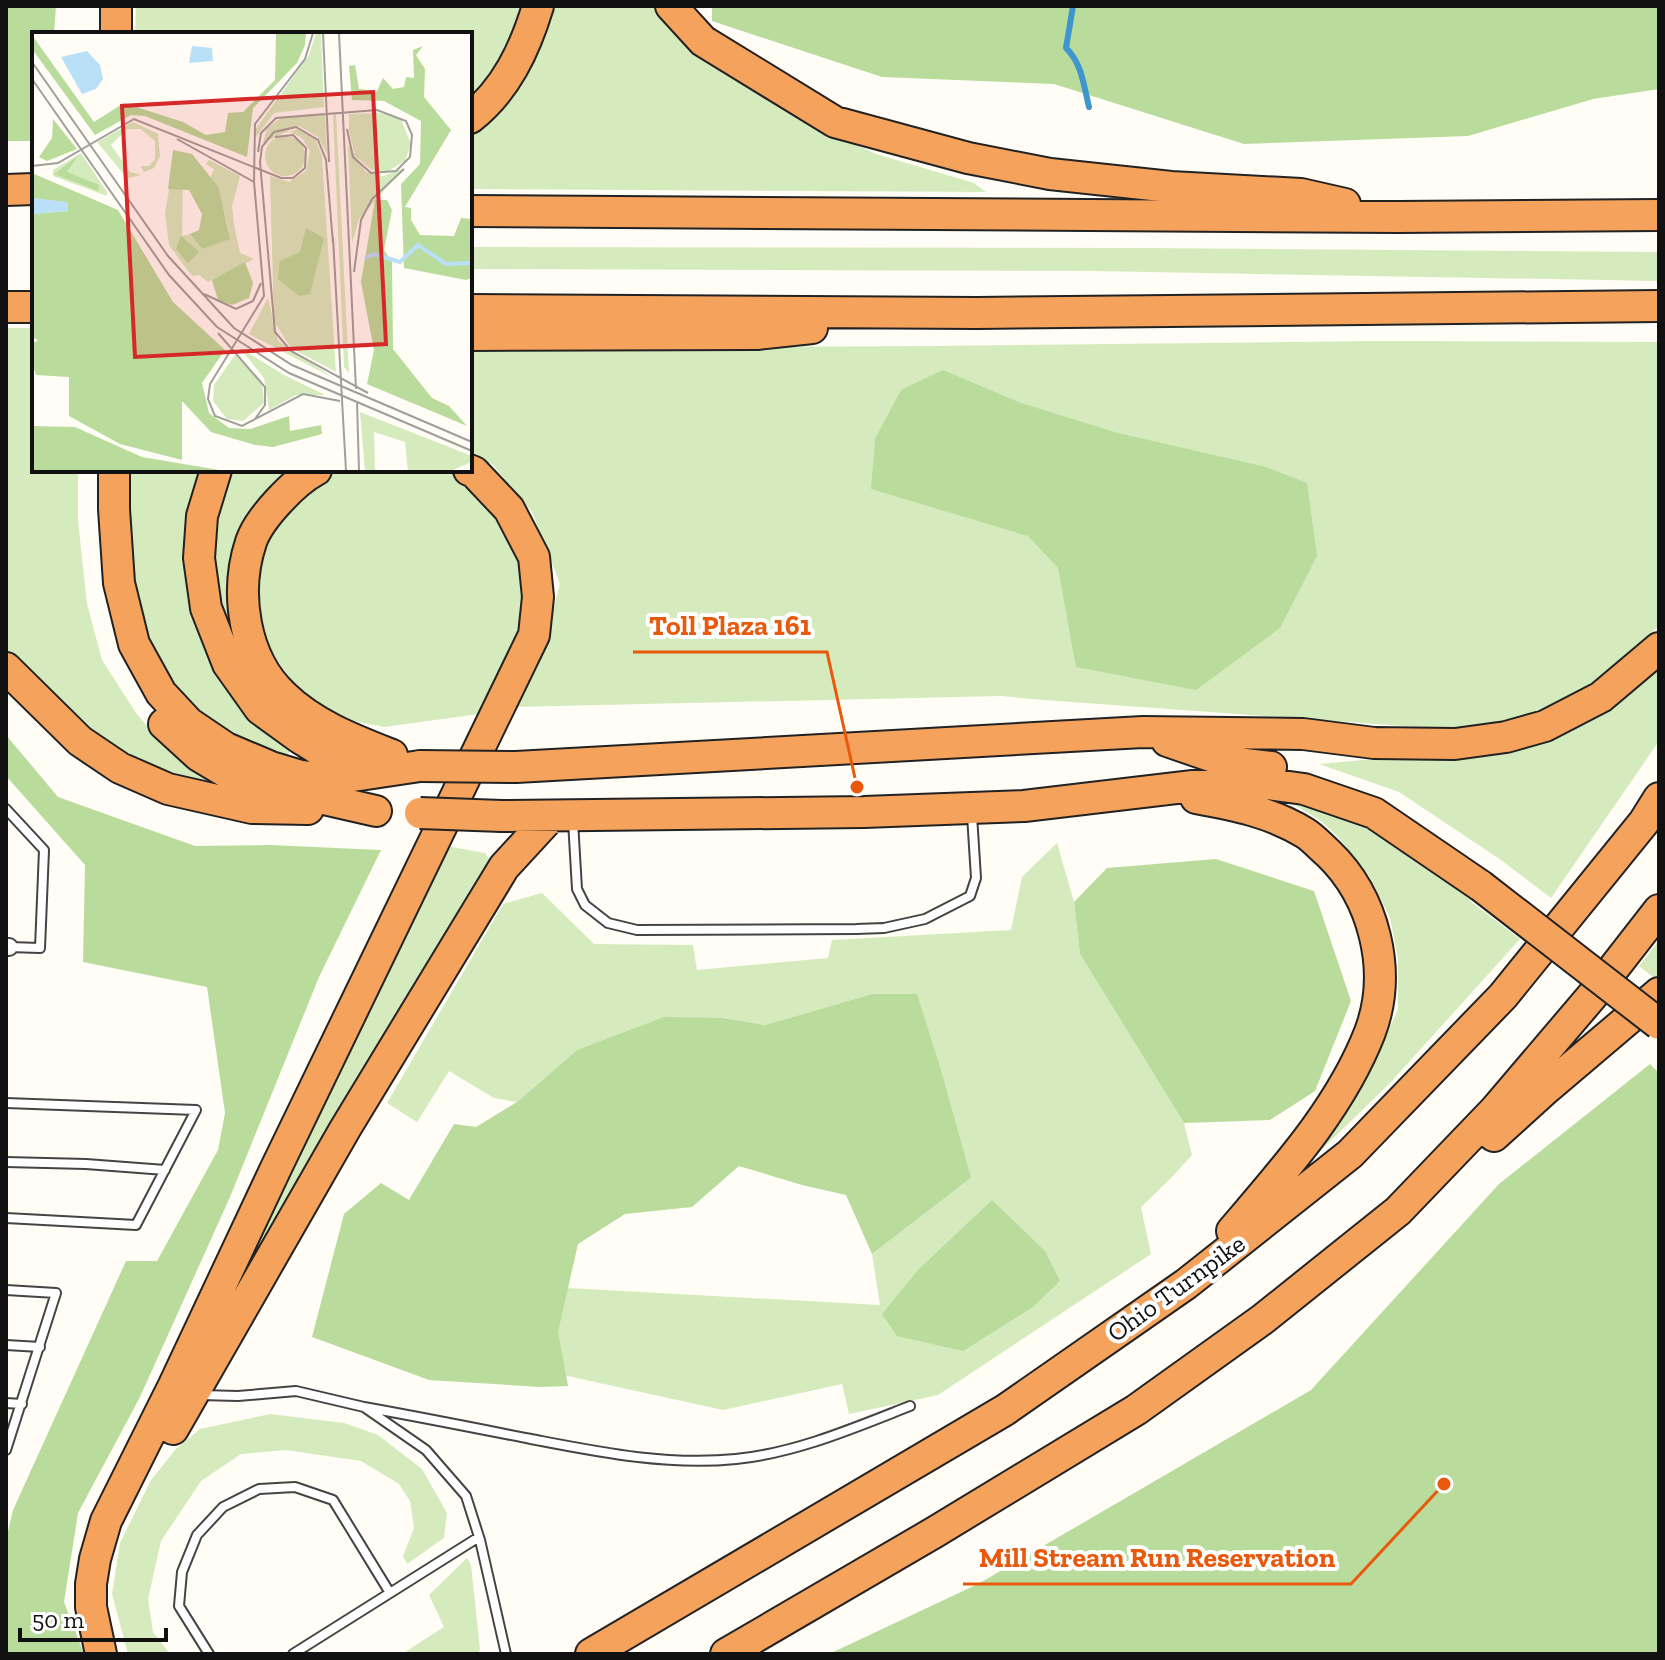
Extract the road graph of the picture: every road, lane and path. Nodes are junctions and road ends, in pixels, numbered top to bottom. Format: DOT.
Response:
graph roads {
  1 [pos="97,6"];
  2 [pos="116,6"];
  3 [pos="538,6"];
  4 [pos="671,6"];
  5 [pos="98,32"];
  6 [pos="116,32"];
  7 [pos="472,116"];
  8 [pos="32,189"];
  9 [pos="6,190"];
  10 [pos="6,208"];
  11 [pos="32,208"];
  12 [pos="472,211"];
  13 [pos="1659,215"];
  14 [pos="1398,217"];
  15 [pos="1659,306"];
  16 [pos="6,307"];
  17 [pos="32,307"];
  18 [pos="472,310"];
  19 [pos="977,313"];
  20 [pos="472,335"];
  21 [pos="472,471"];
  22 [pos="95,472"];
  23 [pos="114,472"];
  24 [pos="215,472"];
  25 [pos="312,472"];
  26 [pos="1659,648"];
  27 [pos="6,668"];
  28 [pos="1143,732"];
  29 [pos="420,766"];
  30 [pos="1154,791"];
  31 [pos="1659,798"];
  32 [pos="972,807"];
  33 [pos="6,809"];
  34 [pos="376,811"];
  35 [pos="562,816"];
  36 [pos="1484,877"];
  37 [pos="1659,910"];
  38 [pos="8,947"];
  39 [pos="1659,993"];
  40 [pos="1659,1003"];
  41 [pos="1659,1024"];
  42 [pos="6,1103"];
  43 [pos="6,1162"];
  44 [pos="165,1170"];
  45 [pos="1398,1211"];
  46 [pos="6,1218"];
  47 [pos="1186,1284"];
  48 [pos="6,1290"];
  49 [pos="6,1345"];
  50 [pos="40,1347"];
  51 [pos="183,1390"];
  52 [pos="6,1403"];
  53 [pos="22,1404"];
  54 [pos="910,1406"];
  55 [pos="364,1407"];
  56 [pos="6,1450"];
  57 [pos="479,1537"];
  58 [pos="390,1593"];
  59 [pos="729,1652"];
  60 [pos="101,1654"];
  61 [pos="118,1654"];
  62 [pos="209,1654"];
  63 [pos="293,1654"];
  64 [pos="506,1654"];
  65 [pos="591,1654"];
  1 -- 5 [label="highway"];
  2 -- 6 [label="highway"];
  3 -- 7 [label="highway"];
  4 -- 14 [label="highway"];
  8 -- 9 [label="highway"];
  10 -- 11 [label="highway"];
  12 -- 14 [label="highway"];
  13 -- 14 [label="highway"];
  15 -- 19 [label="highway"];
  16 -- 17 [label="highway"];
  18 -- 19 [label="highway"];
  19 -- 20 [label="highway"];
  21 -- 51 [label="highway"];
  22 -- 34 [label="highway"];
  23 -- 29 [label="highway"];
  24 -- 29 [label="highway"];
  25 -- 29 [label="highway"];
  26 -- 28 [label="highway"];
  27 -- 34 [label="highway"];
  28 -- 29 [label="highway, bridge"];
  28 -- 36 [label="highway"];
  30 -- 32 [label="highway"];
  30 -- 36 [label="highway"];
  30 -- 47 [label="highway"];
  31 -- 47 [label="highway, Ohio Turnpike"];
  32 -- 35 [label="highway"];
  32 -- 35 [label="lane"];
  33 -- 38 [label="lane"];
  34 -- 35 [label="highway, bridge"];
  35 -- 51 [label="highway"];
  36 -- 40 [label="highway"];
  36 -- 41 [label="highway, bridge"];
  37 -- 45 [label="highway"];
  39 -- 45 [label="highway"];
  42 -- 44 [label="lane"];
  43 -- 44 [label="lane"];
  44 -- 46 [label="lane"];
  45 -- 59 [label="highway"];
  47 -- 65 [label="highway, Ohio Turnpike"];
  48 -- 50 [label="lane"];
  49 -- 50 [label="lane"];
  50 -- 53 [label="lane"];
  51 -- 55 [label="lane"];
  51 -- 60 [label="highway"];
  51 -- 61 [label="highway"];
  52 -- 53 [label="lane"];
  53 -- 56 [label="lane"];
  54 -- 55 [label="lane"];
  55 -- 57 [label="lane"];
  57 -- 58 [label="lane"];
  57 -- 64 [label="lane"];
  58 -- 62 [label="lane"];
  58 -- 63 [label="lane"];
}
